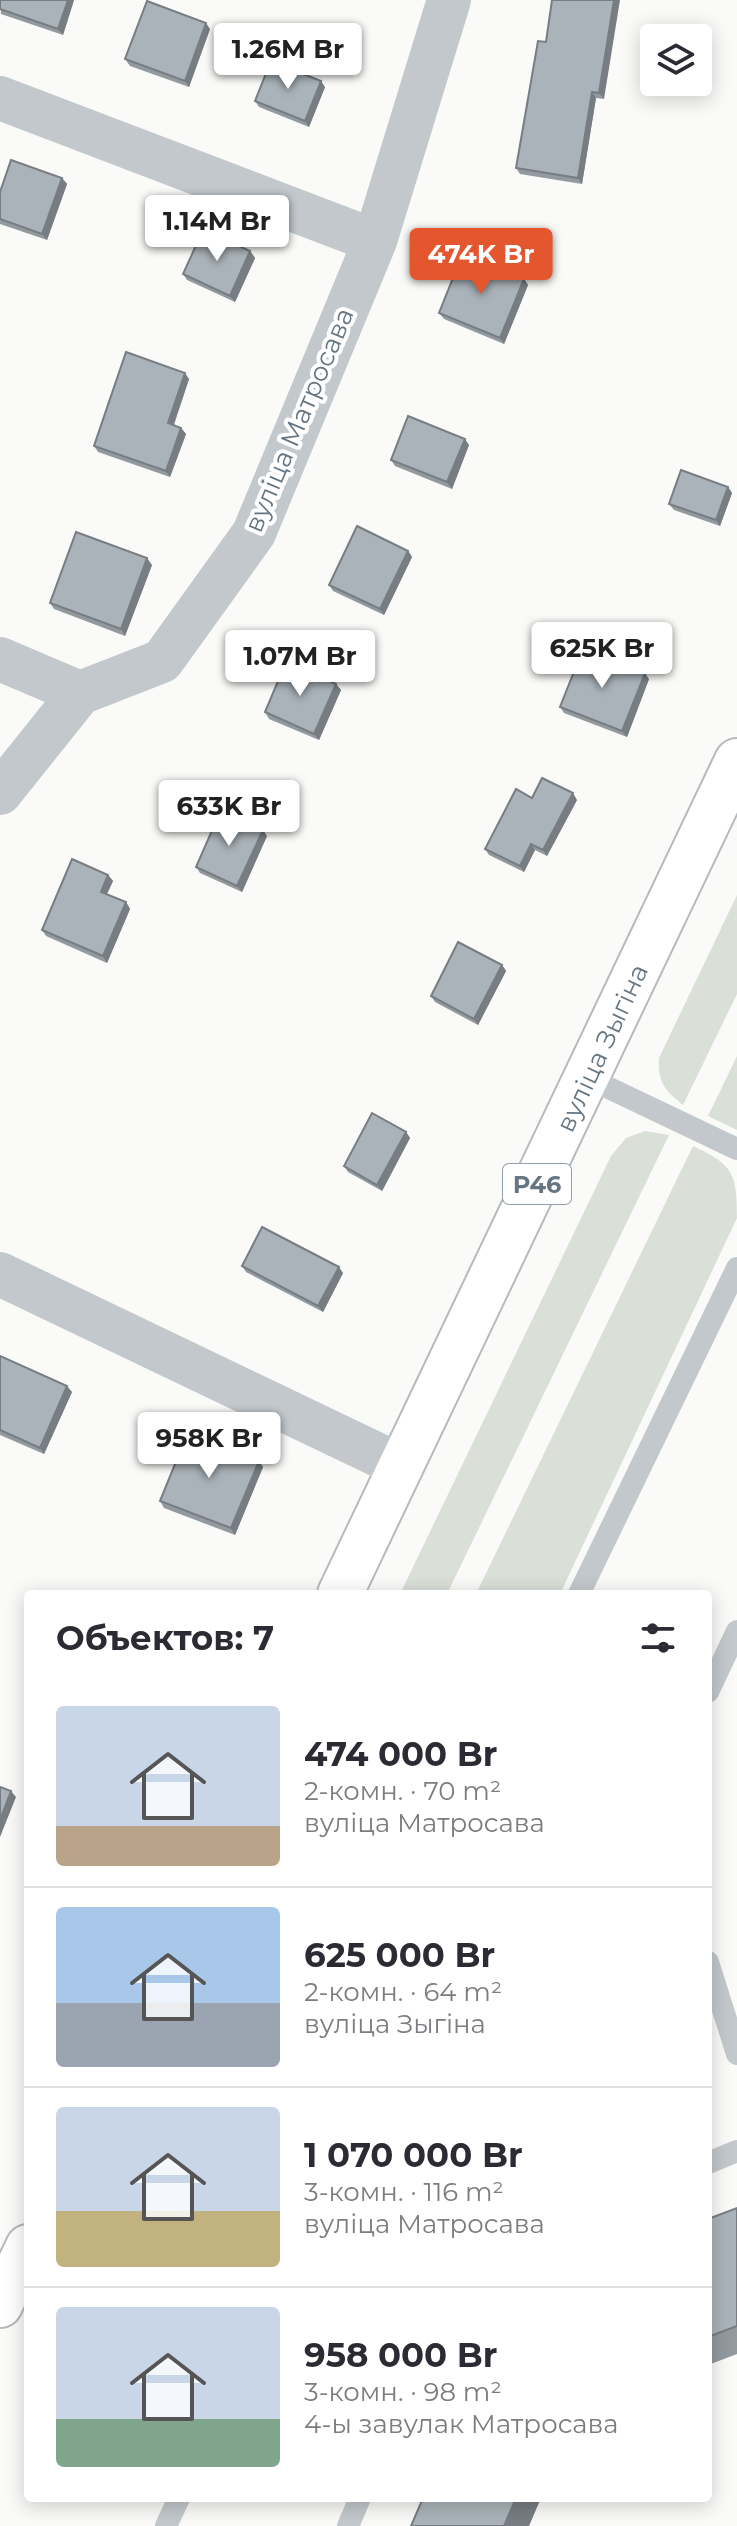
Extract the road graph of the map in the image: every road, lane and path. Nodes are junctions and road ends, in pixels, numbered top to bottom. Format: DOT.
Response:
graph roads {
  1 [pos="449,0"];
  2 [pos="0,98"];
  3 [pos="375,241"];
  4 [pos="0,659"];
  5 [pos="80,693"];
  6 [pos="735,767"];
  7 [pos="0,793"];
  8 [pos="588,1078"];
  9 [pos="737,1149"];
  10 [pos="737,1268"];
  11 [pos="0,1274"];
  12 [pos="401,1466"];
  13 [pos="342,1590"];
  14 [pos="581,1590"];
  15 [pos="737,1631"];
  16 [pos="712,1682"];
  17 [pos="712,1975"];
  18 [pos="737,2054"];
  19 [pos="737,2151"];
  20 [pos="712,2161"];
  21 [pos="24,2255"];
  22 [pos="0,2305"];
  23 [pos="177,2502"];
  24 [pos="358,2502"];
  25 [pos="166,2526"];
  26 [pos="348,2526"];
  1 -- 3 [label="street, вуліца Матросава"];
  2 -- 3 [label="street"];
  3 -- 5 [label="street, вуліца Матросава"];
  4 -- 5 [label="street"];
  5 -- 7 [label="street"];
  6 -- 8 [label="main road, вуліца Зыгіна / Р46"];
  8 -- 9 [label="lane"];
  8 -- 12 [label="main road, вуліца Зыгіна / Р46"];
  10 -- 14 [label="lane"];
  11 -- 12 [label="street"];
  12 -- 13 [label="main road, вуліца Зыгіна / Р46"];
  15 -- 16 [label="lane"];
  17 -- 18 [label="lane"];
  19 -- 20 [label="lane"];
  21 -- 22 [label="main road"];
  23 -- 25 [label="lane"];
  24 -- 26 [label="lane"];
}
